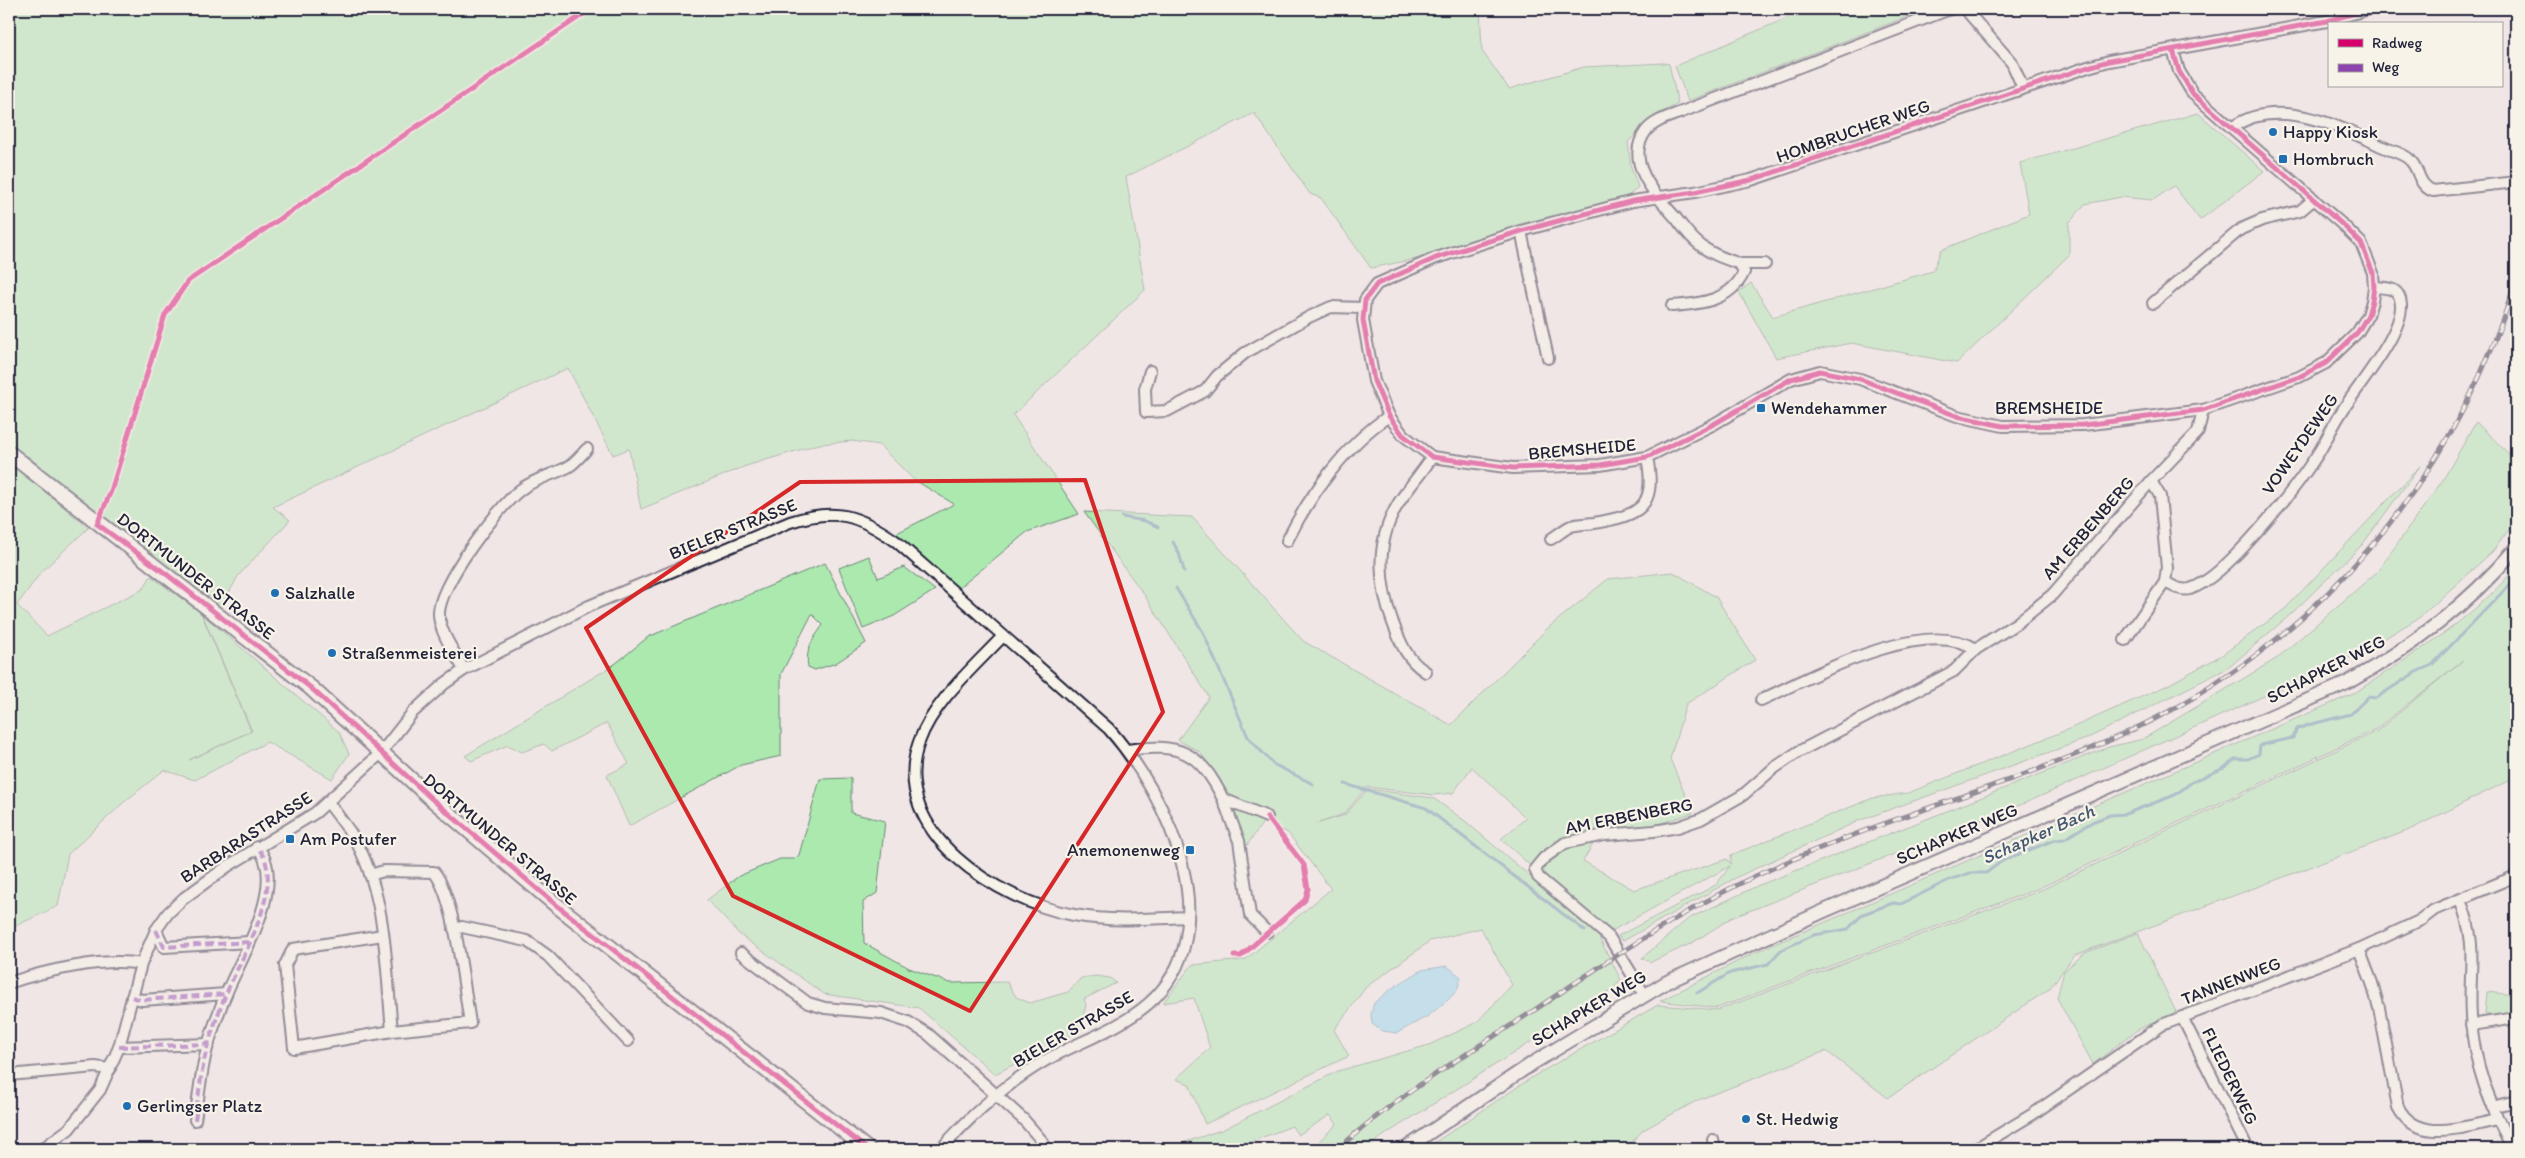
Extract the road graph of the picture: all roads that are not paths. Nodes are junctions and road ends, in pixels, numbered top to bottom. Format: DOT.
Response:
graph roads {
  1 [pos="1950,9"];
  2 [pos="1965,9"];
  3 [pos="2369,9"];
  4 [pos="2173,50"];
  5 [pos="2023,88"];
  6 [pos="2233,127"];
  7 [pos="2516,182"];
  8 [pos="1658,198"];
  9 [pos="2314,200"];
  10 [pos="1521,231"];
  11 [pos="1740,264"];
  12 [pos="1765,264"];
  13 [pos="2374,287"];
  14 [pos="2153,303"];
  15 [pos="1672,306"];
  16 [pos="1364,308"];
  17 [pos="1548,358"];
  18 [pos="1150,371"];
  19 [pos="2203,410"];
  20 [pos="1389,416"];
  21 [pos="587,449"];
  22 [pos="9,453"];
  23 [pos="1432,457"];
  24 [pos="1647,457"];
  25 [pos="2150,482"];
  26 [pos="1551,539"];
  27 [pos="1287,541"];
  28 [pos="2516,548"];
  29 [pos="2165,582"];
  30 [pos="1003,636"];
  31 [pos="2125,640"];
  32 [pos="1976,649"];
  33 [pos="464,670"];
  34 [pos="1426,672"];
  35 [pos="1761,700"];
  36 [pos="1127,750"];
  37 [pos="380,754"];
  38 [pos="1223,799"];
  39 [pos="328,802"];
  40 [pos="1267,817"];
  41 [pos="257,847"];
  42 [pos="370,876"];
  43 [pos="2516,876"];
  44 [pos="2460,900"];
  45 [pos="1187,917"];
  46 [pos="454,929"];
  47 [pos="156,930"];
  48 [pos="1267,932"];
  49 [pos="383,935"];
  50 [pos="249,942"];
  51 [pos="2358,949"];
  52 [pos="741,953"];
  53 [pos="141,964"];
  54 [pos="9,983"];
  55 [pos="226,994"];
  56 [pos="1644,994"];
  57 [pos="132,997"];
  58 [pos="2182,1017"];
  59 [pos="2516,1018"];
  60 [pos="2471,1025"];
  61 [pos="392,1031"];
  62 [pos="628,1040"];
  63 [pos="208,1044"];
  64 [pos="119,1047"];
  65 [pos="110,1069"];
  66 [pos="9,1075"];
  67 [pos="996,1096"];
  68 [pos="2516,1101"];
  69 [pos="2492,1106"];
  70 [pos="195,1120"];
  71 [pos="2498,1120"];
  72 [pos="42,1149"];
  73 [pos="867,1149"];
  74 [pos="941,1149"];
  75 [pos="1046,1149"];
  76 [pos="1405,1149"];
  77 [pos="1975,1149"];
  78 [pos="2248,1149"];
  79 [pos="2512,1149"];
  1 -- 8 [label="street"];
  2 -- 5 [label="street"];
  3 -- 4 [label="street, HOMBRUCHER WEG"];
  4 -- 5 [label="street, HOMBRUCHER WEG"];
  4 -- 6 [label="street, BREMSHEIDE"];
  5 -- 8 [label="street, HOMBRUCHER WEG"];
  6 -- 7 [label="street"];
  6 -- 9 [label="street, BREMSHEIDE"];
  8 -- 10 [label="street, HOMBRUCHER WEG"];
  8 -- 11 [label="street"];
  9 -- 13 [label="street, BREMSHEIDE"];
  9 -- 14 [label="street"];
  10 -- 16 [label="street, HOMBRUCHER WEG"];
  10 -- 17 [label="street"];
  11 -- 12 [label="street"];
  11 -- 15 [label="street"];
  13 -- 19 [label="street, BREMSHEIDE"];
  13 -- 29 [label="street, VOWEYDEWEG"];
  16 -- 18 [label="street"];
  16 -- 20 [label="street, BREMSHEIDE"];
  19 -- 24 [label="street, BREMSHEIDE"];
  19 -- 25 [label="street, AM ERBENBERG"];
  20 -- 23 [label="street, BREMSHEIDE"];
  20 -- 27 [label="street"];
  21 -- 33 [label="street"];
  22 -- 37 [label="main road, DORTMUNDER STRASSE"];
  23 -- 24 [label="street, BREMSHEIDE"];
  23 -- 34 [label="street"];
  24 -- 26 [label="street"];
  25 -- 29 [label="street"];
  25 -- 32 [label="street, AM ERBENBERG"];
  28 -- 56 [label="street, SCHAPKER WEG"];
  29 -- 31 [label="street"];
  30 -- 33 [label="street, BIELER STRASSE"];
  30 -- 36 [label="street, BIELER STRASSE"];
  30 -- 45 [label="street"];
  32 -- 35 [label="street"];
  32 -- 56 [label="street, AM ERBENBERG"];
  33 -- 37 [label="street, BIELER STRASSE"];
  36 -- 38 [label="street"];
  36 -- 45 [label="street, BIELER STRASSE"];
  37 -- 39 [label="street, BARBARASTRASSE"];
  37 -- 73 [label="main road, DORTMUNDER STRASSE"];
  38 -- 40 [label="street"];
  38 -- 48 [label="street"];
  39 -- 41 [label="street, BARBARASTRASSE"];
  39 -- 42 [label="street"];
  41 -- 47 [label="street, BARBARASTRASSE"];
  41 -- 50 [label="street"];
  42 -- 46 [label="street"];
  42 -- 49 [label="street"];
  43 -- 44 [label="street, TANNENWEG"];
  44 -- 51 [label="street, TANNENWEG"];
  44 -- 60 [label="street"];
  45 -- 67 [label="street, BIELER STRASSE"];
  46 -- 61 [label="street"];
  46 -- 62 [label="street"];
  47 -- 50 [label="street"];
  47 -- 53 [label="street, BARBARASTRASSE"];
  49 -- 61 [label="street"];
  49 -- 61 [label="street"];
  50 -- 55 [label="street"];
  51 -- 58 [label="street, TANNENWEG"];
  51 -- 71 [label="street"];
  52 -- 67 [label="street"];
  53 -- 54 [label="street"];
  53 -- 57 [label="street, BARBARASTRASSE"];
  55 -- 57 [label="street"];
  55 -- 63 [label="street"];
  56 -- 76 [label="street, SCHAPKER WEG"];
  57 -- 64 [label="street, BARBARASTRASSE"];
  58 -- 77 [label="street, TANNENWEG"];
  58 -- 78 [label="street, FLIEDERWEG"];
  59 -- 60 [label="street"];
  60 -- 69 [label="street"];
  63 -- 64 [label="street"];
  63 -- 70 [label="street"];
  64 -- 65 [label="street, BARBARASTRASSE"];
  65 -- 66 [label="street"];
  65 -- 72 [label="street, BARBARASTRASSE"];
  67 -- 74 [label="street, BIELER STRASSE"];
  67 -- 75 [label="street"];
  68 -- 69 [label="street"];
  69 -- 71 [label="street"];
  71 -- 79 [label="street"];
}
